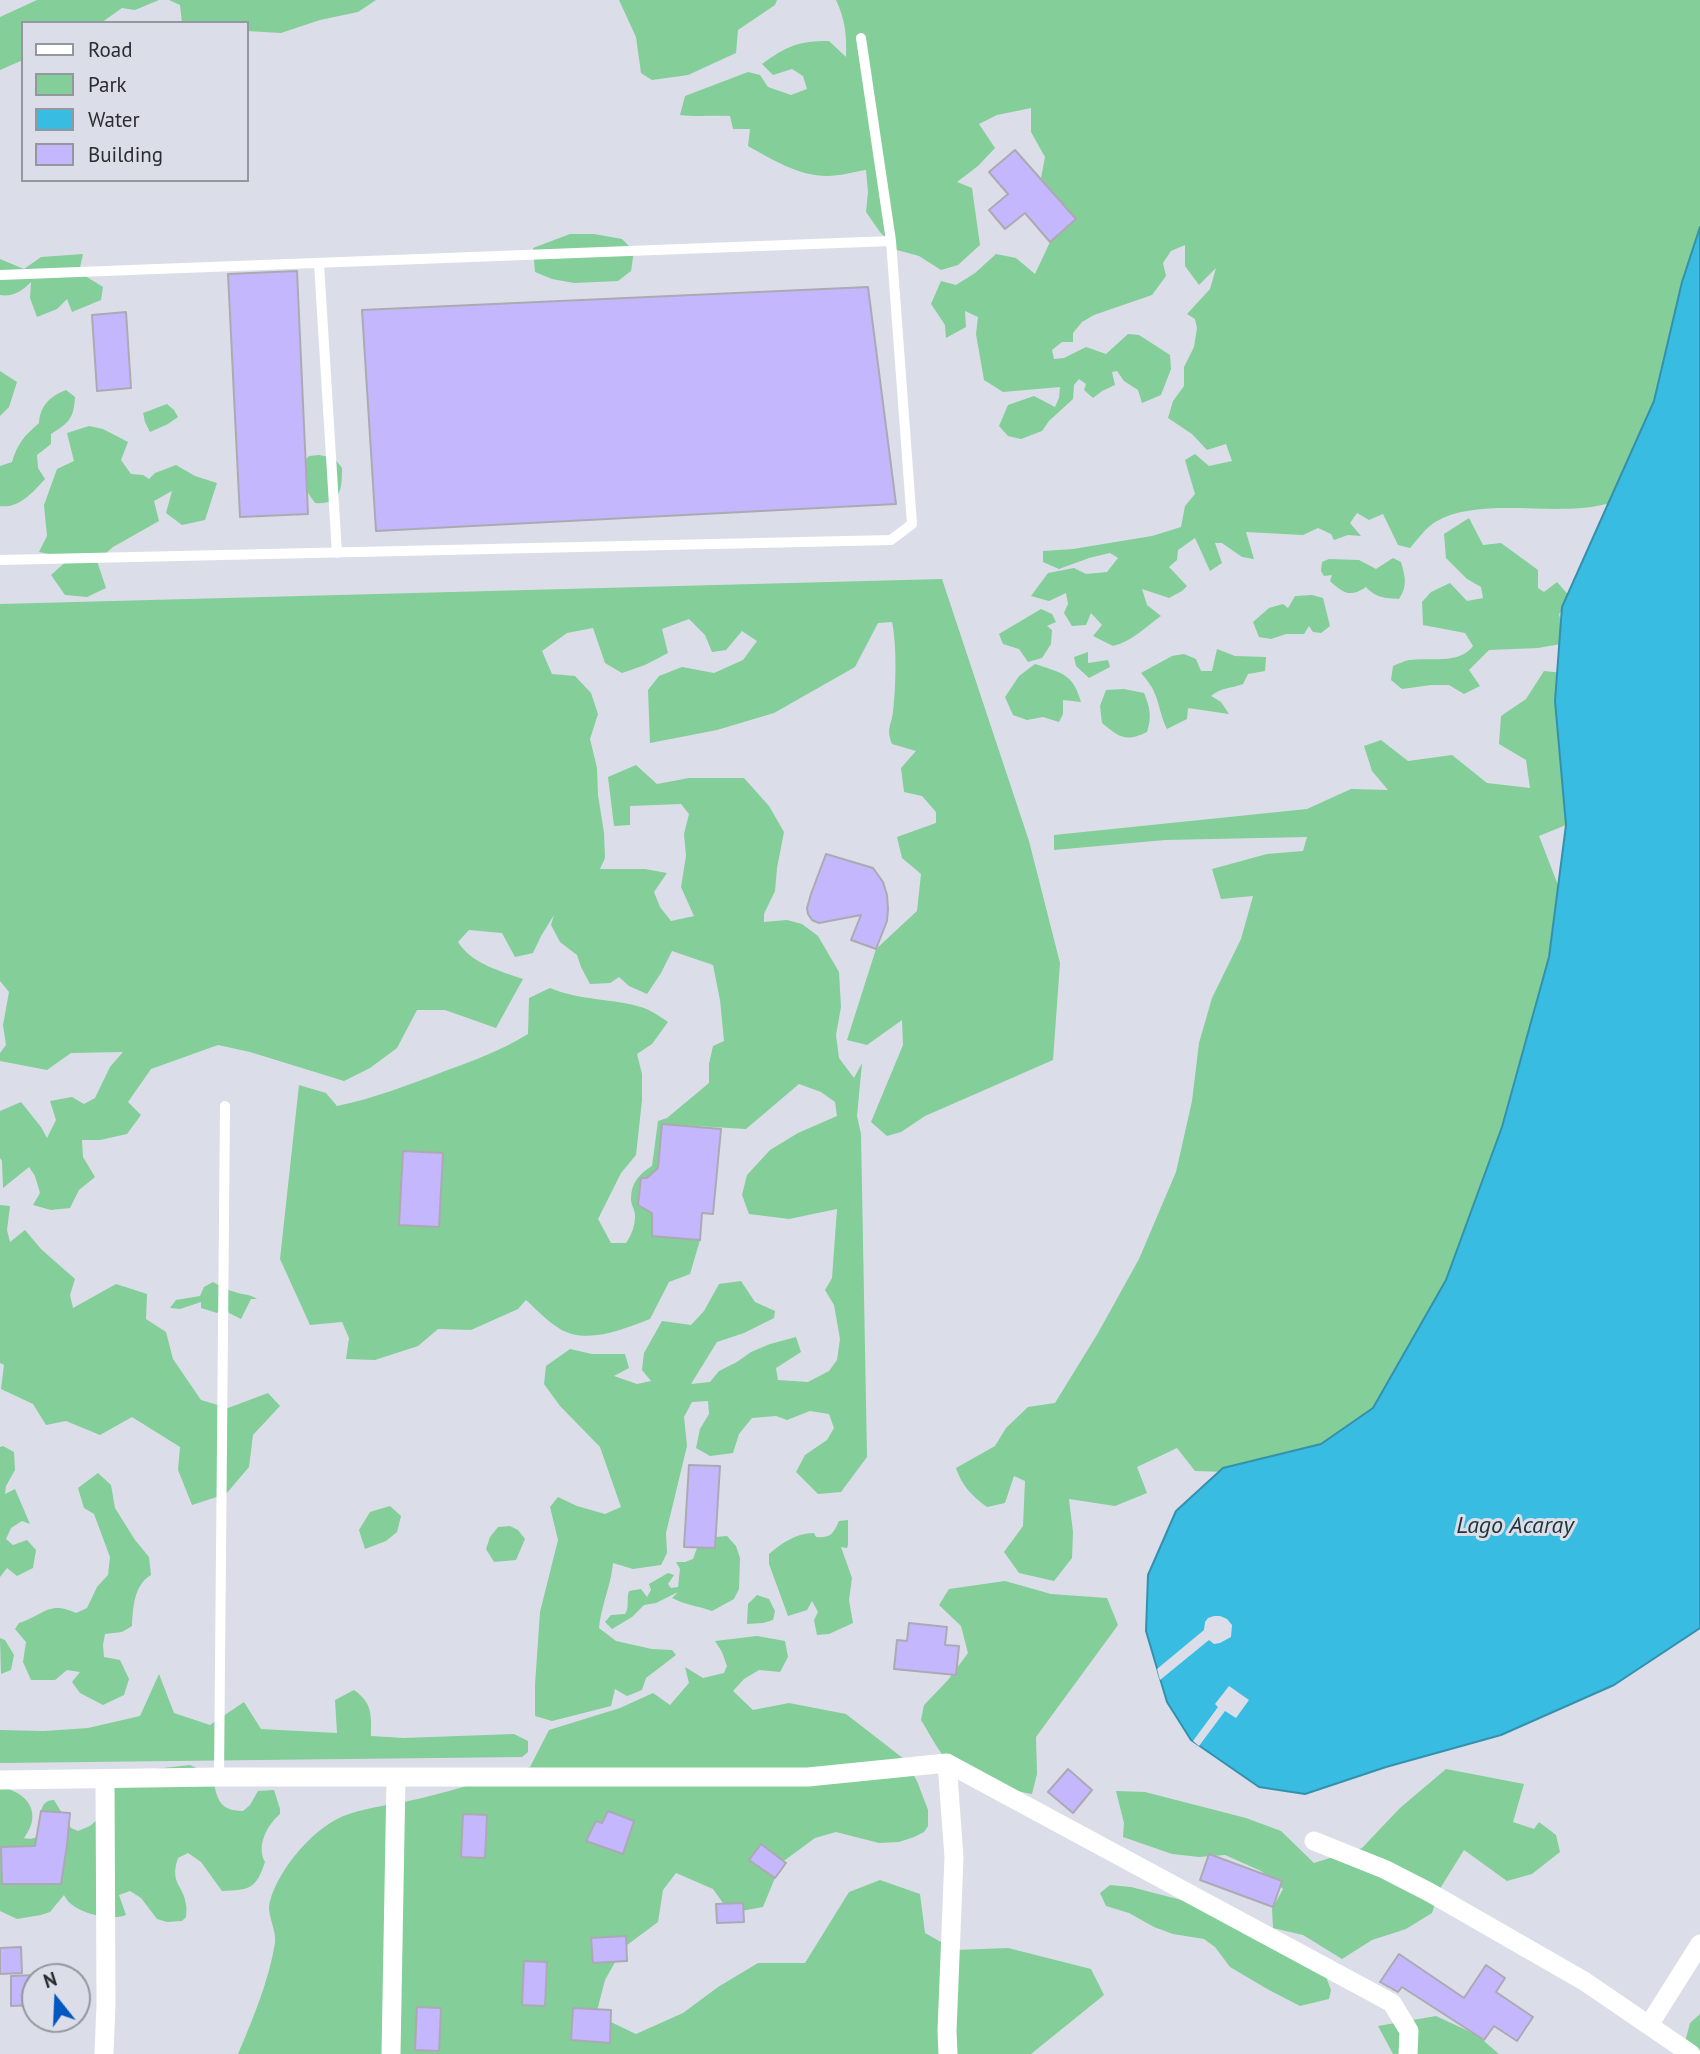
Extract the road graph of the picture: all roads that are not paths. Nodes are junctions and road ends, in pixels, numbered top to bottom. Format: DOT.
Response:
graph roads {
  1 [pos="861,38"];
  2 [pos="891,242"];
  3 [pos="319,264"];
  4 [pos="0,275"];
  5 [pos="337,553"];
  6 [pos="0,561"];
  7 [pos="225,1106"];
  8 [pos="947,1763"];
  9 [pos="219,1777"];
  10 [pos="396,1778"];
  11 [pos="105,1779"];
  12 [pos="0,1780"];
  13 [pos="1314,1841"];
  14 [pos="1700,1944"];
  15 [pos="1649,2025"];
  16 [pos="104,2054"];
  17 [pos="391,2054"];
  18 [pos="948,2054"];
  19 [pos="1408,2054"];
  20 [pos="1691,2054"];
  1 -- 2 [label="lane"];
  2 -- 3 [label="lane"];
  2 -- 5 [label="lane"];
  3 -- 4 [label="lane"];
  3 -- 5 [label="lane"];
  5 -- 6 [label="lane"];
  7 -- 9 [label="lane"];
  8 -- 10 [label="street"];
  8 -- 18 [label="street"];
  8 -- 19 [label="street"];
  9 -- 10 [label="street"];
  9 -- 11 [label="street"];
  10 -- 17 [label="street"];
  11 -- 12 [label="street"];
  11 -- 16 [label="street"];
  13 -- 15 [label="street"];
  14 -- 15 [label="street"];
  15 -- 20 [label="street"];
}
